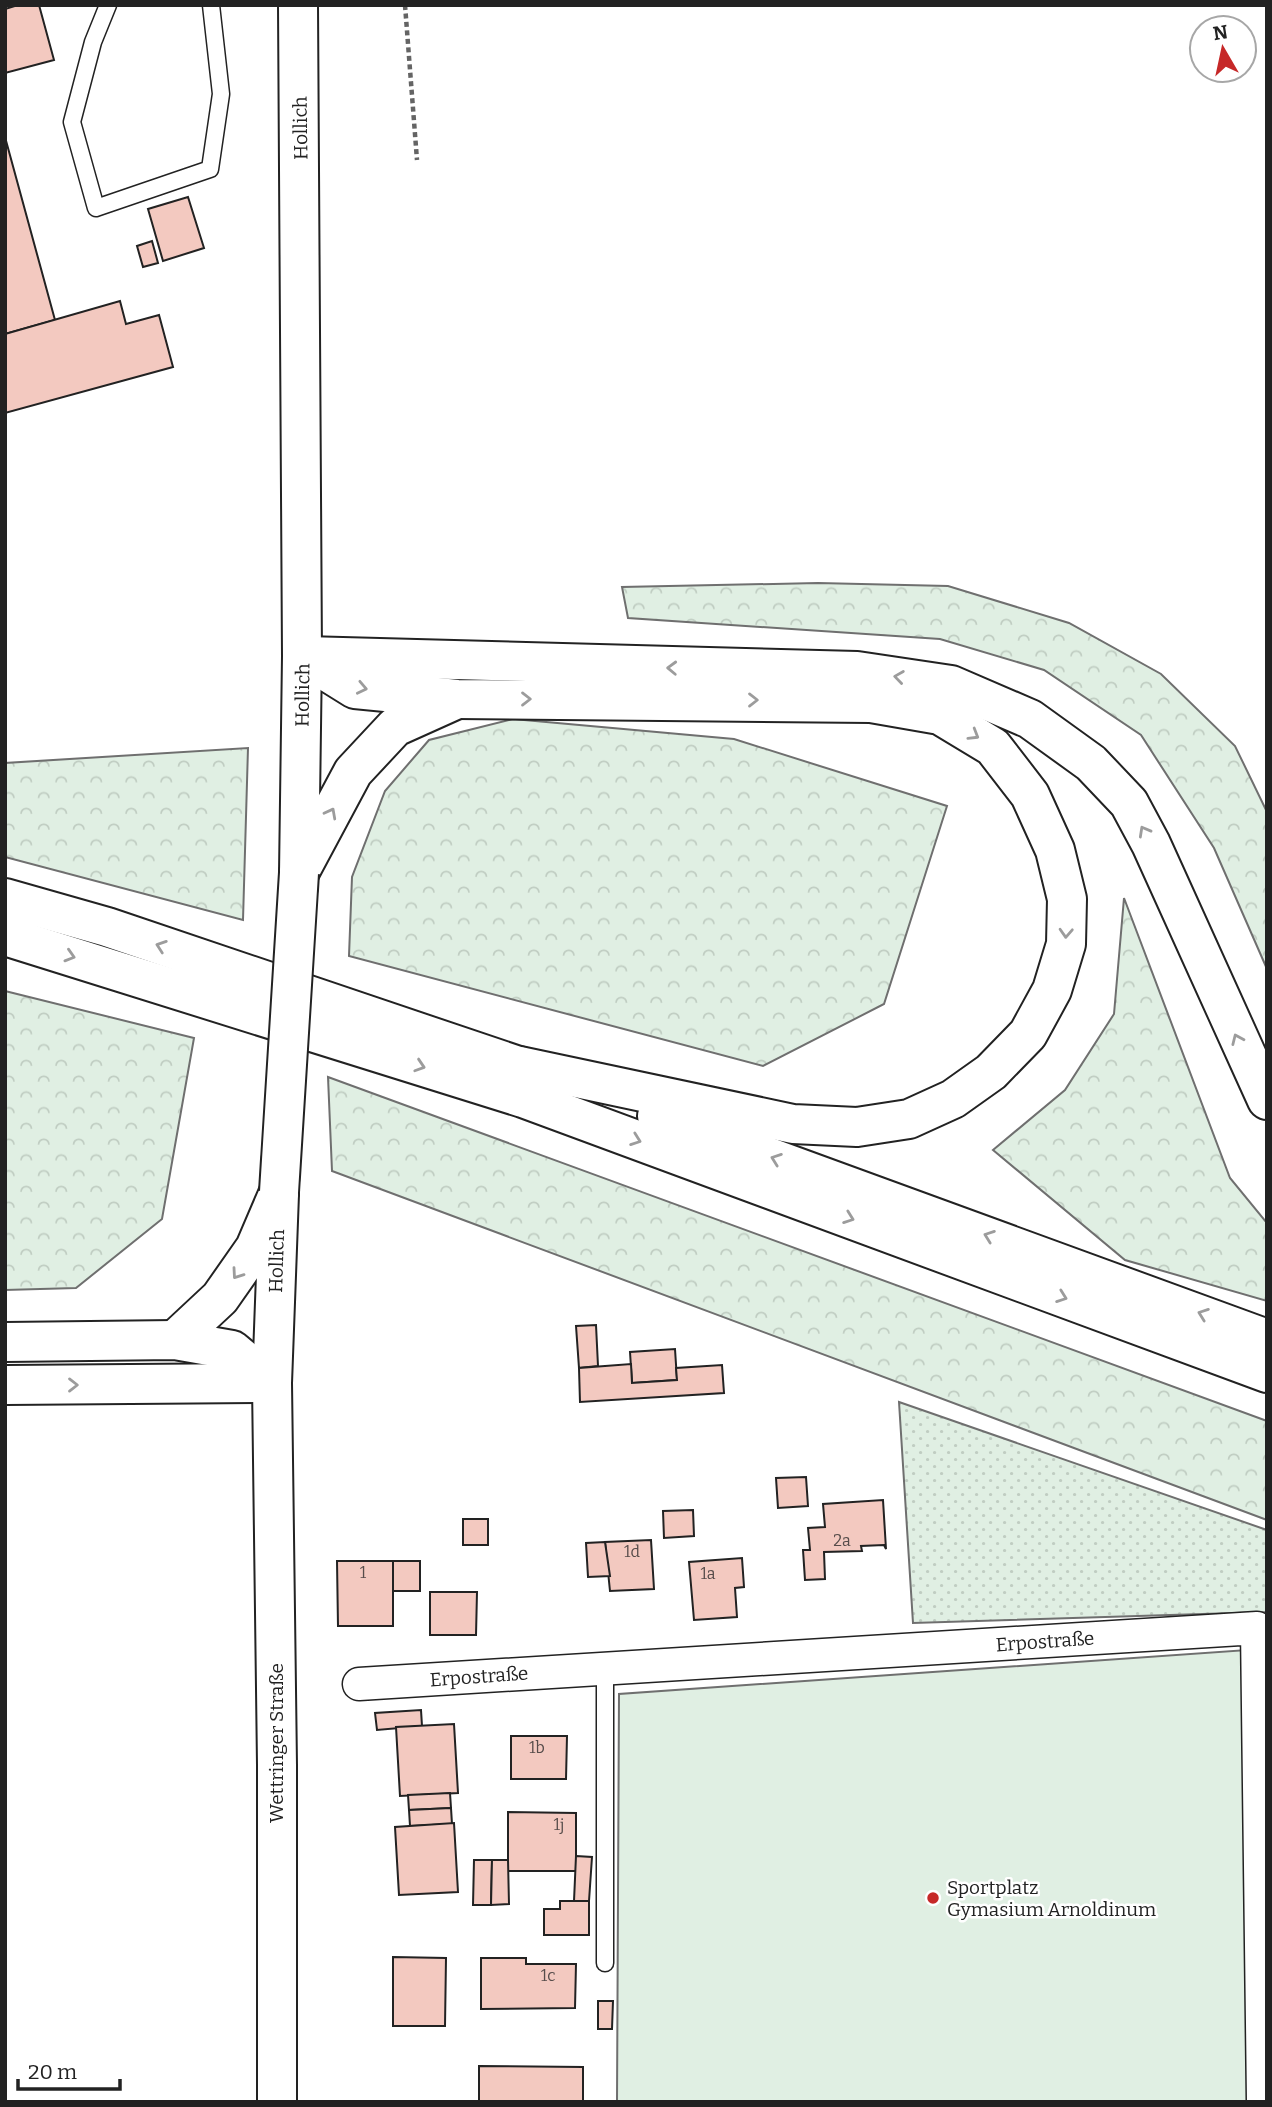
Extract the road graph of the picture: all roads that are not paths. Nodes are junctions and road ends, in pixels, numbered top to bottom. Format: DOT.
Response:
graph roads {
  1 [pos="108,5"];
  2 [pos="211,5"];
  3 [pos="298,5"];
  4 [pos="302,656"];
  5 [pos="457,699"];
  6 [pos="299,873"];
  7 [pos="5,898"];
  8 [pos="5,936"];
  9 [pos="520,1066"];
  10 [pos="1267,1100"];
  11 [pos="279,1192"];
  12 [pos="1267,1339"];
  13 [pos="175,1340"];
  14 [pos="5,1342"];
  15 [pos="1267,1373"];
  16 [pos="272,1383"];
  17 [pos="5,1385"];
  18 [pos="1262,1628"];
  19 [pos="605,1669"];
  20 [pos="359,1684"];
  21 [pos="605,1963"];
  22 [pos="277,2102"];
  23 [pos="1263,2102"];
  1 -- 2 [label="lane"];
  3 -- 4 [label="main road, Hollich"];
  4 -- 5 [label="main road, one-way"];
  4 -- 6 [label="main road, Hollich"];
  10 -- 4 [label="main road, one-way"];
  6 -- 5 [label="main road, one-way"];
  5 -- 9 [label="main road, one-way"];
  6 -- 11 [label="main road, Hollich, bridge"];
  9 -- 7 [label="main road, one-way"];
  8 -- 15 [label="main road, one-way"];
  12 -- 9 [label="main road, one-way"];
  11 -- 13 [label="main road, one-way"];
  11 -- 16 [label="main road, Hollich"];
  13 -- 14 [label="main road"];
  13 -- 16 [label="main road"];
  17 -- 16 [label="main road, one-way"];
  16 -- 22 [label="main road, Wettringer Straße"];
  18 -- 19 [label="street, Erpostraße"];
  18 -- 23 [label="street, Erpostraße"];
  19 -- 20 [label="street, Erpostraße"];
  19 -- 21 [label="lane"];
}
